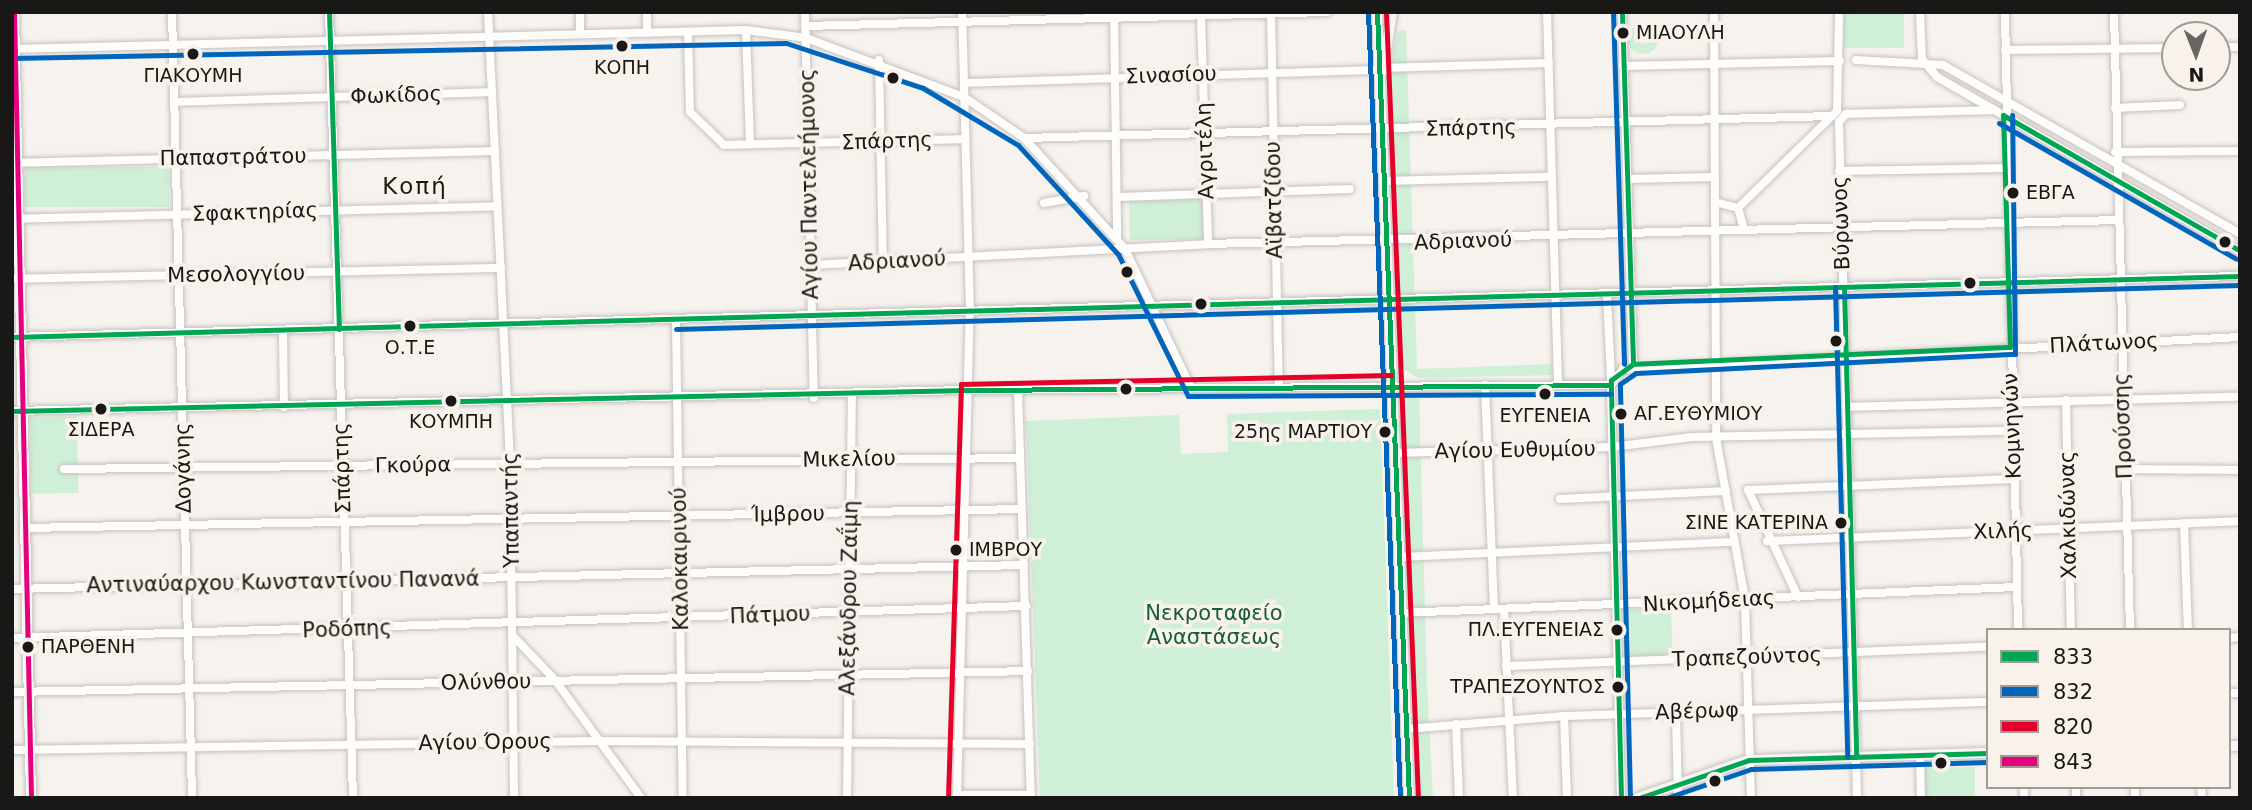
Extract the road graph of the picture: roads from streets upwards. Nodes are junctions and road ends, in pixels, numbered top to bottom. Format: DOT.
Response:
graph roads {
  1 [pos="14,12"];
  2 [pos="172,12"];
  3 [pos="329,12"];
  4 [pos="488,12"];
  5 [pos="580,12"];
  6 [pos="647,12"];
  7 [pos="805,12"];
  8 [pos="962,12"];
  9 [pos="1327,12"];
  10 [pos="1377,12"];
  11 [pos="1392,12"];
  12 [pos="1547,12"];
  13 [pos="1622,12"];
  14 [pos="1714,12"];
  15 [pos="1839,12"];
  16 [pos="1920,12"];
  17 [pos="2004,12"];
  18 [pos="2114,12"];
  19 [pos="1236,14"];
  20 [pos="1271,14"];
  21 [pos="1114,16"];
  22 [pos="1201,16"];
  23 [pos="962,24"];
  24 [pos="805,26"];
  25 [pos="746,30"];
  26 [pos="688,32"];
  27 [pos="647,33"];
  28 [pos="580,34"];
  29 [pos="489,37"];
  30 [pos="806,38"];
  31 [pos="330,41"];
  32 [pos="173,45"];
  33 [pos="14,48"];
  34 [pos="2161,48"];
  35 [pos="2115,49"];
  36 [pos="2005,50"];
  37 [pos="1922,59"];
  38 [pos="879,60"];
  39 [pos="1856,60"];
  40 [pos="1840,61"];
  41 [pos="1549,63"];
  42 [pos="1716,64"];
  43 [pos="1623,66"];
  44 [pos="1381,69"];
  45 [pos="1272,71"];
  46 [pos="1203,75"];
  47 [pos="1116,77"];
  48 [pos="964,83"];
  49 [pos="491,92"];
  50 [pos="331,97"];
  51 [pos="964,97"];
  52 [pos="2004,100"];
  53 [pos="174,102"];
  54 [pos="2180,105"];
  55 [pos="2115,108"];
  56 [pos="1994,110"];
  57 [pos="2003,115"];
  58 [pos="1833,116"];
  59 [pos="1716,120"];
  60 [pos="1625,121"];
  61 [pos="1550,126"];
  62 [pos="1380,129"];
  63 [pos="1273,132"];
  64 [pos="1204,133"];
  65 [pos="1116,135"];
  66 [pos="1024,138"];
  67 [pos="965,139"];
  68 [pos="878,142"];
  69 [pos="750,144"];
  70 [pos="808,144"];
  71 [pos="495,151"];
  72 [pos="2240,151"];
  73 [pos="2115,152"];
  74 [pos="334,155"];
  75 [pos="176,159"];
  76 [pos="15,162"];
  77 [pos="2115,163"];
  78 [pos="2005,168"];
  79 [pos="1839,171"];
  80 [pos="1552,177"];
  81 [pos="1714,177"];
  82 [pos="1628,179"];
  83 [pos="2115,180"];
  84 [pos="1382,181"];
  85 [pos="1350,189"];
  86 [pos="1274,191"];
  87 [pos="1206,193"];
  88 [pos="1084,196"];
  89 [pos="1119,197"];
  90 [pos="1715,202"];
  91 [pos="1044,203"];
  92 [pos="497,206"];
  93 [pos="1738,208"];
  94 [pos="335,210"];
  95 [pos="177,214"];
  96 [pos="15,219"];
  97 [pos="2116,220"];
  98 [pos="2007,223"];
  99 [pos="1842,226"];
  100 [pos="1744,229"];
  101 [pos="1716,230"];
  102 [pos="2240,234"];
  103 [pos="1629,235"];
  104 [pos="1117,237"];
  105 [pos="1553,238"];
  106 [pos="1208,244"];
  107 [pos="1385,244"];
  108 [pos="1275,246"];
  109 [pos="1125,249"];
  110 [pos="2240,251"];
  111 [pos="968,258"];
  112 [pos="883,261"];
  113 [pos="811,265"];
  114 [pos="501,268"];
  115 [pos="337,271"];
  116 [pos="178,275"];
  117 [pos="2240,276"];
  118 [pos="16,279"];
  119 [pos="2118,279"];
  120 [pos="2008,283"];
  121 [pos="1843,287"];
  122 [pos="1715,291"];
  123 [pos="1607,294"];
  124 [pos="1632,294"];
  125 [pos="1554,296"];
  126 [pos="1388,301"];
  127 [pos="1276,304"];
  128 [pos="1154,307"];
  129 [pos="970,313"];
  130 [pos="813,317"];
  131 [pos="676,320"];
  132 [pos="505,324"];
  133 [pos="339,329"];
  134 [pos="283,330"];
  135 [pos="180,333"];
  136 [pos="17,337"];
  137 [pos="2240,337"];
  138 [pos="2120,342"];
  139 [pos="2010,347"];
  140 [pos="1845,354"];
  141 [pos="1716,360"];
  142 [pos="1633,364"];
  143 [pos="1611,382"];
  144 [pos="1558,383"];
  145 [pos="1391,384"];
  146 [pos="1485,385"];
  147 [pos="1279,386"];
  148 [pos="1191,388"];
  149 [pos="967,390"];
  150 [pos="1018,390"];
  151 [pos="852,397"];
  152 [pos="2240,397"];
  153 [pos="814,398"];
  154 [pos="2122,399"];
  155 [pos="677,400"];
  156 [pos="2066,400"];
  157 [pos="2012,402"];
  158 [pos="508,403"];
  159 [pos="341,406"];
  160 [pos="284,407"];
  161 [pos="1846,407"];
  162 [pos="182,408"];
  163 [pos="18,411"];
  164 [pos="2012,431"];
  165 [pos="1847,437"];
  166 [pos="1716,438"];
  167 [pos="1612,447"];
  168 [pos="1487,450"];
  169 [pos="1394,453"];
  170 [pos="965,458"];
  171 [pos="1020,458"];
  172 [pos="851,459"];
  173 [pos="678,463"];
  174 [pos="183,464"];
  175 [pos="510,464"];
  176 [pos="342,466"];
  177 [pos="64,469"];
  178 [pos="2124,469"];
  179 [pos="2240,470"];
  180 [pos="2014,479"];
  181 [pos="1849,486"];
  182 [pos="1726,492"];
  183 [pos="1613,497"];
  184 [pos="1560,499"];
  185 [pos="1022,509"];
  186 [pos="964,510"];
  187 [pos="850,514"];
  188 [pos="679,516"];
  189 [pos="509,520"];
  190 [pos="2240,521"];
  191 [pos="344,523"];
  192 [pos="2184,523"];
  193 [pos="185,525"];
  194 [pos="2126,525"];
  195 [pos="25,528"];
  196 [pos="2068,528"];
  197 [pos="2015,530"];
  198 [pos="1851,537"];
  199 [pos="1767,541"];
  200 [pos="1734,542"];
  201 [pos="1614,547"];
  202 [pos="1491,553"];
  203 [pos="1399,556"];
  204 [pos="1024,565"];
  205 [pos="962,566"];
  206 [pos="850,569"];
  207 [pos="680,573"];
  208 [pos="512,578"];
  209 [pos="186,582"];
  210 [pos="346,582"];
  211 [pos="2017,587"];
  212 [pos="12,589"];
  213 [pos="27,589"];
  214 [pos="1853,595"];
  215 [pos="1798,597"];
  216 [pos="1745,599"];
  217 [pos="1026,606"];
  218 [pos="1616,606"];
  219 [pos="961,608"];
  220 [pos="1499,609"];
  221 [pos="849,612"];
  222 [pos="1401,613"];
  223 [pos="681,618"];
  224 [pos="513,624"];
  225 [pos="2018,628"];
  226 [pos="2071,628"];
  227 [pos="2130,628"];
  228 [pos="2188,628"];
  229 [pos="347,629"];
  230 [pos="187,633"];
  231 [pos="513,636"];
  232 [pos="12,638"];
  233 [pos="28,638"];
  234 [pos="1986,647"];
  235 [pos="1853,653"];
  236 [pos="1746,657"];
  237 [pos="1617,662"];
  238 [pos="1506,666"];
  239 [pos="1028,671"];
  240 [pos="960,672"];
  241 [pos="848,674"];
  242 [pos="682,678"];
  243 [pos="555,680"];
  244 [pos="513,682"];
  245 [pos="349,685"];
  246 [pos="189,688"];
  247 [pos="29,691"];
  248 [pos="12,692"];
  249 [pos="1986,702"];
  250 [pos="1855,707"];
  251 [pos="1748,709"];
  252 [pos="1676,712"];
  253 [pos="1619,715"];
  254 [pos="1564,716"];
  255 [pos="1510,719"];
  256 [pos="1456,724"];
  257 [pos="1406,729"];
  258 [pos="599,741"];
  259 [pos="513,742"];
  260 [pos="847,742"];
  261 [pos="683,743"];
  262 [pos="351,744"];
  263 [pos="958,744"];
  264 [pos="1030,744"];
  265 [pos="190,747"];
  266 [pos="12,750"];
  267 [pos="30,750"];
  268 [pos="1986,753"];
  269 [pos="1920,755"];
  270 [pos="1856,757"];
  271 [pos="1749,760"];
  272 [pos="1677,784"];
  273 [pos="1031,796"];
  274 [pos="957,797"];
  275 [pos="31,798"];
  276 [pos="192,798"];
  277 [pos="353,798"];
  278 [pos="514,798"];
  279 [pos="640,798"];
  280 [pos="683,798"];
  281 [pos="846,798"];
  282 [pos="1409,798"];
  283 [pos="1459,798"];
  284 [pos="1513,798"];
  285 [pos="1567,798"];
  286 [pos="1621,798"];
  287 [pos="1639,798"];
  288 [pos="1678,798"];
  289 [pos="1751,798"];
  290 [pos="1857,798"];
  291 [pos="1921,798"];
  1 -- 33 [label="street"];
  2 -- 32 [label="street, Δογάνης"];
  3 -- 31 [label="street, Σπάρτης"];
  4 -- 29 [label="street, Υπαπαντής"];
  5 -- 28 [label="street"];
  6 -- 27 [label="street"];
  7 -- 24 [label="street, Αγίου Παντελεήμονος"];
  8 -- 23 [label="street"];
  9 -- 20 [label="street"];
  10 -- 44 [label="street"];
  11 -- 44 [label="street"];
  12 -- 41 [label="street"];
  13 -- 43 [label="street"];
  14 -- 42 [label="street"];
  15 -- 40 [label="street"];
  16 -- 37 [label="street"];
  17 -- 36 [label="street, Κομνηνών"];
  18 -- 35 [label="street, Προύσσης"];
  19 -- 20 [label="street"];
  19 -- 22 [label="street"];
  20 -- 45 [label="street, Αϊβατζίδου"];
  21 -- 22 [label="street"];
  21 -- 23 [label="street"];
  21 -- 47 [label="street"];
  22 -- 46 [label="street, Αγριτέλη"];
  23 -- 24 [label="street"];
  23 -- 48 [label="street"];
  24 -- 30 [label="street, Αγίου Παντελεήμονος"];
  25 -- 26 [label="street"];
  25 -- 30 [label="street"];
  25 -- 69 [label="street"];
  26 -- 27 [label="street"];
  26 -- 69 [label="street, Σπάρτης"];
  27 -- 28 [label="street"];
  28 -- 29 [label="street"];
  29 -- 31 [label="street"];
  29 -- 49 [label="street, Υπαπαντής"];
  30 -- 38 [label="street"];
  30 -- 70 [label="street, Αγίου Παντελεήμονος"];
  31 -- 32 [label="street"];
  31 -- 50 [label="street, Σπάρτης"];
  32 -- 33 [label="street"];
  32 -- 53 [label="street, Δογάνης"];
  33 -- 76 [label="street"];
  34 -- 35 [label="street"];
  35 -- 36 [label="street"];
  35 -- 55 [label="street, Προύσσης"];
  36 -- 52 [label="street, Κομνηνών"];
  37 -- 39 [label="street"];
  37 -- 52 [label="street"];
  37 -- 56 [label="street"];
  38 -- 51 [label="street"];
  38 -- 68 [label="street"];
  40 -- 42 [label="street"];
  40 -- 58 [label="street"];
  41 -- 44 [label="street, Σινασίου"];
  41 -- 61 [label="street"];
  42 -- 43 [label="street"];
  42 -- 59 [label="street"];
  43 -- 60 [label="street"];
  44 -- 45 [label="street, Σινασίου"];
  44 -- 62 [label="street"];
  45 -- 46 [label="street, Σινασίου"];
  45 -- 63 [label="street, Αϊβατζίδου"];
  46 -- 47 [label="street, Σινασίου"];
  46 -- 64 [label="street, Αγριτέλη"];
  47 -- 48 [label="street, Σινασίου"];
  47 -- 65 [label="street"];
  48 -- 51 [label="street"];
  49 -- 50 [label="street, Φωκίδος"];
  49 -- 71 [label="street, Υπαπαντής"];
  50 -- 53 [label="street, Φωκίδος"];
  50 -- 74 [label="street, Σπάρτης"];
  51 -- 66 [label="street"];
  51 -- 67 [label="street"];
  52 -- 57 [label="street, Κομνηνών"];
  52 -- 77 [label="street"];
  53 -- 75 [label="street, Δογάνης"];
  54 -- 55 [label="street"];
  55 -- 73 [label="street, Προύσσης"];
  56 -- 57 [label="street"];
  56 -- 79 [label="street, Βύρωνος"];
  57 -- 78 [label="street, Κομνηνών"];
  57 -- 83 [label="street"];
  58 -- 59 [label="street, Σπάρτης"];
  58 -- 93 [label="street"];
  59 -- 60 [label="street, Σπάρτης"];
  59 -- 81 [label="street"];
  60 -- 61 [label="street, Σπάρτης"];
  60 -- 82 [label="street"];
  61 -- 62 [label="street, Σπάρτης"];
  61 -- 80 [label="street"];
  62 -- 63 [label="street, Σπάρτης"];
  62 -- 84 [label="street"];
  63 -- 64 [label="street, Σπάρτης"];
  63 -- 86 [label="street, Αϊβατζίδου"];
  64 -- 65 [label="street, Σπάρτης"];
  64 -- 87 [label="street, Αγριτέλη"];
  65 -- 66 [label="street, Σπάρτης"];
  65 -- 89 [label="street"];
  66 -- 88 [label="street"];
  67 -- 68 [label="street, Σπάρτης"];
  67 -- 111 [label="street"];
  68 -- 70 [label="street, Σπάρτης"];
  68 -- 112 [label="street"];
  69 -- 70 [label="street, Σπάρτης"];
  70 -- 113 [label="street, Αγίου Παντελεήμονος"];
  71 -- 74 [label="street, Παπαστράτου"];
  71 -- 92 [label="street, Υπαπαντής"];
  72 -- 73 [label="street"];
  73 -- 77 [label="street, Προύσσης"];
  74 -- 75 [label="street, Παπαστράτου"];
  74 -- 94 [label="street, Σπάρτης"];
  75 -- 76 [label="street, Παπαστράτου"];
  75 -- 95 [label="street, Δογάνης"];
  76 -- 96 [label="street"];
  77 -- 83 [label="street, Προύσσης"];
  77 -- 102 [label="street"];
  78 -- 79 [label="street"];
  78 -- 98 [label="street, Κομνηνών"];
  79 -- 99 [label="street, Βύρωνος"];
  80 -- 84 [label="street"];
  80 -- 105 [label="street"];
  81 -- 82 [label="street"];
  81 -- 90 [label="street"];
  82 -- 103 [label="street"];
  83 -- 97 [label="street, Προύσσης"];
  83 -- 110 [label="street"];
  84 -- 107 [label="street"];
  85 -- 86 [label="street"];
  86 -- 87 [label="street"];
  86 -- 108 [label="street, Αϊβατζίδου"];
  87 -- 89 [label="street"];
  87 -- 106 [label="street, Αγριτέλη"];
  88 -- 91 [label="street"];
  88 -- 104 [label="street"];
  89 -- 104 [label="street"];
  90 -- 93 [label="street"];
  90 -- 101 [label="street"];
  92 -- 94 [label="street, Σφακτηρίας"];
  92 -- 114 [label="street, Υπαπαντής"];
  93 -- 100 [label="street"];
  94 -- 95 [label="street, Σφακτηρίας"];
  94 -- 115 [label="street, Σπάρτης"];
  95 -- 96 [label="street, Σφακτηρίας"];
  95 -- 116 [label="street, Δογάνης"];
  96 -- 118 [label="street"];
  97 -- 98 [label="street, Αδριανού"];
  97 -- 119 [label="street, Προύσσης"];
  98 -- 99 [label="street, Αδριανού"];
  98 -- 120 [label="street, Κομνηνών"];
  99 -- 100 [label="street, Αδριανού"];
  99 -- 121 [label="street, Βύρωνος"];
  100 -- 101 [label="street, Αδριανού"];
  101 -- 103 [label="street, Αδριανού"];
  101 -- 122 [label="street"];
  103 -- 105 [label="street, Αδριανού"];
  103 -- 124 [label="street"];
  104 -- 109 [label="street"];
  105 -- 107 [label="street, Αδριανού"];
  105 -- 125 [label="street"];
  106 -- 108 [label="street, Αδριανού"];
  106 -- 109 [label="street, Αδριανού"];
  107 -- 108 [label="street, Αδριανού"];
  107 -- 126 [label="street"];
  108 -- 127 [label="street, Αϊβατζίδου"];
  109 -- 111 [label="street, Αδριανού"];
  109 -- 128 [label="street"];
  111 -- 112 [label="street, Αδριανού"];
  111 -- 129 [label="street"];
  112 -- 113 [label="street, Αδριανού"];
  113 -- 130 [label="street, Αγίου Παντελεήμονος"];
  114 -- 115 [label="street, Μεσολογγίου"];
  114 -- 132 [label="street, Υπαπαντής"];
  115 -- 116 [label="street, Μεσολογγίου"];
  115 -- 133 [label="street, Σπάρτης"];
  116 -- 118 [label="street, Μεσολογγίου"];
  116 -- 135 [label="street, Δογάνης"];
  117 -- 119 [label="street"];
  118 -- 136 [label="street"];
  119 -- 120 [label="street"];
  119 -- 138 [label="street, Προύσσης"];
  120 -- 121 [label="street"];
  120 -- 139 [label="street, Κομνηνών"];
  121 -- 122 [label="street"];
  121 -- 140 [label="street, Βύρωνος"];
  122 -- 124 [label="street"];
  122 -- 141 [label="street"];
  123 -- 124 [label="street"];
  123 -- 125 [label="street"];
  123 -- 143 [label="street"];
  124 -- 142 [label="street"];
  125 -- 126 [label="street"];
  125 -- 144 [label="street"];
  126 -- 127 [label="street"];
  126 -- 145 [label="street"];
  127 -- 128 [label="street"];
  127 -- 147 [label="street, Αϊβατζίδου"];
  128 -- 129 [label="street"];
  128 -- 148 [label="street"];
  129 -- 130 [label="street"];
  129 -- 149 [label="street"];
  130 -- 131 [label="street"];
  130 -- 153 [label="street, Αγίου Παντελεήμονος"];
  131 -- 132 [label="street"];
  131 -- 155 [label="street, Καλοκαιρινού"];
  132 -- 133 [label="street"];
  132 -- 158 [label="street, Υπαπαντής"];
  133 -- 134 [label="street"];
  133 -- 159 [label="street, Σπάρτης"];
  134 -- 135 [label="street"];
  134 -- 160 [label="street"];
  135 -- 136 [label="street"];
  135 -- 162 [label="street, Δογάνης"];
  136 -- 163 [label="street"];
  137 -- 138 [label="street, Πλάτωνος"];
  138 -- 139 [label="street, Πλάτωνος"];
  138 -- 154 [label="street, Προύσσης"];
  139 -- 140 [label="street, Πλάτωνος"];
  139 -- 157 [label="street, Κομνηνών"];
  140 -- 141 [label="street, Πλάτωνος"];
  140 -- 161 [label="street, Βύρωνος"];
  141 -- 142 [label="street, Πλάτωνος"];
  141 -- 166 [label="street"];
  142 -- 143 [label="street"];
  143 -- 144 [label="street"];
  143 -- 167 [label="street"];
  144 -- 146 [label="street"];
  145 -- 146 [label="street"];
  145 -- 147 [label="street"];
  145 -- 169 [label="street"];
  146 -- 168 [label="street"];
  147 -- 148 [label="street"];
  148 -- 150 [label="street"];
  149 -- 150 [label="street"];
  149 -- 151 [label="street"];
  149 -- 170 [label="street"];
  150 -- 171 [label="street"];
  151 -- 153 [label="street"];
  151 -- 172 [label="street, Αλεξάνδρου Ζαΐμη"];
  152 -- 154 [label="street"];
  153 -- 155 [label="street"];
  154 -- 156 [label="street"];
  154 -- 178 [label="street, Προύσσης"];
  155 -- 158 [label="street"];
  155 -- 173 [label="street, Καλοκαιρινού"];
  156 -- 157 [label="street"];
  156 -- 196 [label="street, Χαλκιδώνας"];
  157 -- 161 [label="street"];
  157 -- 164 [label="street, Κομνηνών"];
  158 -- 159 [label="street"];
  158 -- 175 [label="street, Υπαπαντής"];
  159 -- 160 [label="street"];
  159 -- 176 [label="street, Σπάρτης"];
  160 -- 162 [label="street"];
  161 -- 165 [label="street, Βύρωνος"];
  162 -- 163 [label="street"];
  162 -- 174 [label="street, Δογάνης"];
  163 -- 195 [label="street"];
  164 -- 165 [label="street, Αγίου Ευθυμίου"];
  164 -- 180 [label="street, Κομνηνών"];
  165 -- 166 [label="street, Αγίου Ευθυμίου"];
  165 -- 181 [label="street, Βύρωνος"];
  166 -- 167 [label="street, Αγίου Ευθυμίου"];
  166 -- 182 [label="street"];
  167 -- 168 [label="street, Αγίου Ευθυμίου"];
  167 -- 183 [label="street"];
  168 -- 169 [label="street, Αγίου Ευθυμίου"];
  168 -- 202 [label="street"];
  169 -- 203 [label="street"];
  170 -- 171 [label="street, Μικελίου"];
  170 -- 172 [label="street, Μικελίου"];
  170 -- 186 [label="street"];
  171 -- 185 [label="street"];
  172 -- 173 [label="street, Μικελίου"];
  172 -- 187 [label="street, Αλεξάνδρου Ζαΐμη"];
  173 -- 175 [label="street, Γκούρα"];
  173 -- 188 [label="street, Καλοκαιρινού"];
  174 -- 176 [label="street, Γκούρα"];
  174 -- 177 [label="street, Γκούρα"];
  174 -- 193 [label="street, Δογάνης"];
  175 -- 176 [label="street, Γκούρα"];
  175 -- 189 [label="street, Υπαπαντής"];
  176 -- 191 [label="street, Σπάρτης"];
  178 -- 179 [label="street"];
  178 -- 194 [label="street, Προύσσης"];
  180 -- 181 [label="street"];
  180 -- 197 [label="street, Κομνηνών"];
  181 -- 198 [label="street, Βύρωνος"];
  181 -- 199 [label="street"];
  182 -- 183 [label="street"];
  182 -- 200 [label="street"];
  183 -- 184 [label="street"];
  183 -- 201 [label="street"];
  185 -- 186 [label="street, Ίμβρου"];
  185 -- 204 [label="street"];
  186 -- 187 [label="street, Ίμβρου"];
  186 -- 205 [label="street"];
  187 -- 188 [label="street, Ίμβρου"];
  187 -- 206 [label="street, Αλεξάνδρου Ζαΐμη"];
  188 -- 189 [label="street, Ίμβρου"];
  188 -- 207 [label="street, Καλοκαιρινού"];
  189 -- 191 [label="street, Ίμβρου"];
  189 -- 208 [label="street, Υπαπαντής"];
  190 -- 192 [label="street, Χιλής"];
  191 -- 193 [label="street, Ίμβρου"];
  191 -- 210 [label="street, Σπάρτης"];
  192 -- 194 [label="street, Χιλής"];
  192 -- 228 [label="street"];
  193 -- 195 [label="street, Ίμβρου"];
  193 -- 209 [label="street, Δογάνης"];
  194 -- 196 [label="street, Χιλής"];
  194 -- 227 [label="street, Προύσσης"];
  195 -- 213 [label="street"];
  196 -- 197 [label="street, Χιλής"];
  196 -- 226 [label="street, Χαλκιδώνας"];
  197 -- 198 [label="street, Χιλής"];
  197 -- 211 [label="street, Κομνηνών"];
  198 -- 199 [label="street, Χιλής"];
  198 -- 214 [label="street, Βύρωνος"];
  199 -- 215 [label="street"];
  200 -- 201 [label="street"];
  200 -- 216 [label="street"];
  201 -- 202 [label="street"];
  201 -- 218 [label="street"];
  202 -- 203 [label="street"];
  202 -- 220 [label="street"];
  203 -- 222 [label="street"];
  204 -- 205 [label="street, Αντιναύαρχου Κωνσταντίνου Πανανά"];
  204 -- 217 [label="street"];
  205 -- 206 [label="street, Αντιναύαρχου Κωνσταντίνου Πανανά"];
  205 -- 219 [label="street"];
  206 -- 207 [label="street, Αντιναύαρχου Κωνσταντίνου Πανανά"];
  206 -- 221 [label="street, Αλεξάνδρου Ζαΐμη"];
  207 -- 208 [label="street, Αντιναύαρχου Κωνσταντίνου Πανανά"];
  207 -- 223 [label="street, Καλοκαιρινού"];
  208 -- 210 [label="street, Αντιναύαρχου Κωνσταντίνου Πανανά"];
  208 -- 224 [label="street, Υπαπαντής"];
  209 -- 210 [label="street, Αντιναύαρχου Κωνσταντίνου Πανανά"];
  209 -- 213 [label="street, Αντιναύαρχου Κωνσταντίνου Πανανά"];
  209 -- 230 [label="street, Δογάνης"];
  210 -- 229 [label="street, Σπάρτης"];
  211 -- 214 [label="street, Νικομήδειας"];
  211 -- 225 [label="street, Κομνηνών"];
  212 -- 213 [label="street, Αντιναύαρχου Κωνσταντίνου Πανανά"];
  213 -- 233 [label="street"];
  214 -- 215 [label="street, Νικομήδειας"];
  214 -- 235 [label="street, Βύρωνος"];
  215 -- 216 [label="street, Νικομήδειας"];
  216 -- 218 [label="street, Νικομήδειας"];
  216 -- 236 [label="street"];
  217 -- 219 [label="street, Πάτμου"];
  217 -- 239 [label="street"];
  218 -- 220 [label="street, Νικομήδειας"];
  218 -- 237 [label="street"];
  219 -- 221 [label="street, Πάτμου"];
  219 -- 240 [label="street"];
  220 -- 222 [label="street, Νικομήδειας"];
  220 -- 238 [label="street"];
  221 -- 223 [label="street, Πάτμου"];
  221 -- 241 [label="street, Αλεξάνδρου Ζαΐμη"];
  222 -- 257 [label="street"];
  223 -- 224 [label="street, Ροδόπης"];
  223 -- 242 [label="street, Καλοκαιρινού"];
  224 -- 229 [label="street, Ροδόπης"];
  224 -- 231 [label="street, Υπαπαντής"];
  229 -- 230 [label="street, Ροδόπης"];
  229 -- 245 [label="street, Σπάρτης"];
  230 -- 233 [label="street, Ροδόπης"];
  230 -- 246 [label="street, Δογάνης"];
  231 -- 243 [label="street"];
  231 -- 244 [label="street, Υπαπαντής"];
  232 -- 233 [label="street, Ροδόπης"];
  233 -- 247 [label="street"];
  234 -- 235 [label="street, Τραπεζούντος"];
  235 -- 236 [label="street, Τραπεζούντος"];
  235 -- 250 [label="street, Βύρωνος"];
  236 -- 237 [label="street, Τραπεζούντος"];
  236 -- 251 [label="street"];
  237 -- 238 [label="street, Τραπεζούντος"];
  237 -- 253 [label="street"];
  238 -- 255 [label="street"];
  239 -- 240 [label="street, Ολύνθου"];
  239 -- 264 [label="street"];
  240 -- 241 [label="street, Ολύνθου"];
  240 -- 263 [label="street"];
  241 -- 242 [label="street, Ολύνθου"];
  241 -- 260 [label="street, Αλεξάνδρου Ζαΐμη"];
  242 -- 243 [label="street, Ολύνθου"];
  242 -- 261 [label="street, Καλοκαιρινού"];
  243 -- 244 [label="street, Ολύνθου"];
  243 -- 258 [label="street"];
  244 -- 245 [label="street, Ολύνθου"];
  244 -- 259 [label="street, Υπαπαντής"];
  245 -- 246 [label="street, Ολύνθου"];
  245 -- 262 [label="street, Σπάρτης"];
  246 -- 247 [label="street, Ολύνθου"];
  246 -- 265 [label="street, Δογάνης"];
  247 -- 248 [label="street, Ολύνθου"];
  247 -- 267 [label="street"];
  249 -- 250 [label="street, Αβέρωφ"];
  250 -- 251 [label="street, Αβέρωφ"];
  250 -- 270 [label="street, Βύρωνος"];
  251 -- 252 [label="street, Αβέρωφ"];
  251 -- 271 [label="street"];
  252 -- 253 [label="street, Αβέρωφ"];
  252 -- 272 [label="street"];
  253 -- 254 [label="street, Αβέρωφ"];
  253 -- 286 [label="street"];
  254 -- 255 [label="street, Αβέρωφ"];
  254 -- 285 [label="street"];
  255 -- 256 [label="street, Αβέρωφ"];
  255 -- 284 [label="street"];
  256 -- 257 [label="street, Αβέρωφ"];
  256 -- 283 [label="street"];
  257 -- 282 [label="street"];
  258 -- 259 [label="street, Αγίου Όρους"];
  258 -- 261 [label="street, Αγίου Όρους"];
  258 -- 279 [label="street"];
  259 -- 262 [label="street, Αγίου Όρους"];
  259 -- 278 [label="street, Υπαπαντής"];
  260 -- 261 [label="street, Αγίου Όρους"];
  260 -- 263 [label="street, Αγίου Όρους"];
  260 -- 281 [label="street, Αλεξάνδρου Ζαΐμη"];
  261 -- 280 [label="street, Καλοκαιρινού"];
  262 -- 265 [label="street, Αγίου Όρους"];
  262 -- 277 [label="street, Σπάρτης"];
  263 -- 264 [label="street"];
  263 -- 274 [label="street"];
  264 -- 273 [label="street"];
  265 -- 267 [label="street, Αγίου Όρους"];
  265 -- 276 [label="street, Δογάνης"];
  266 -- 267 [label="street, Αγίου Όρους"];
  267 -- 275 [label="street"];
  268 -- 269 [label="street"];
  269 -- 270 [label="street"];
  269 -- 291 [label="street"];
  270 -- 271 [label="street"];
  270 -- 290 [label="street, Βύρωνος"];
  271 -- 272 [label="street"];
  271 -- 289 [label="street"];
  272 -- 287 [label="street"];
  272 -- 288 [label="street"];
  273 -- 274 [label="street"];
}
